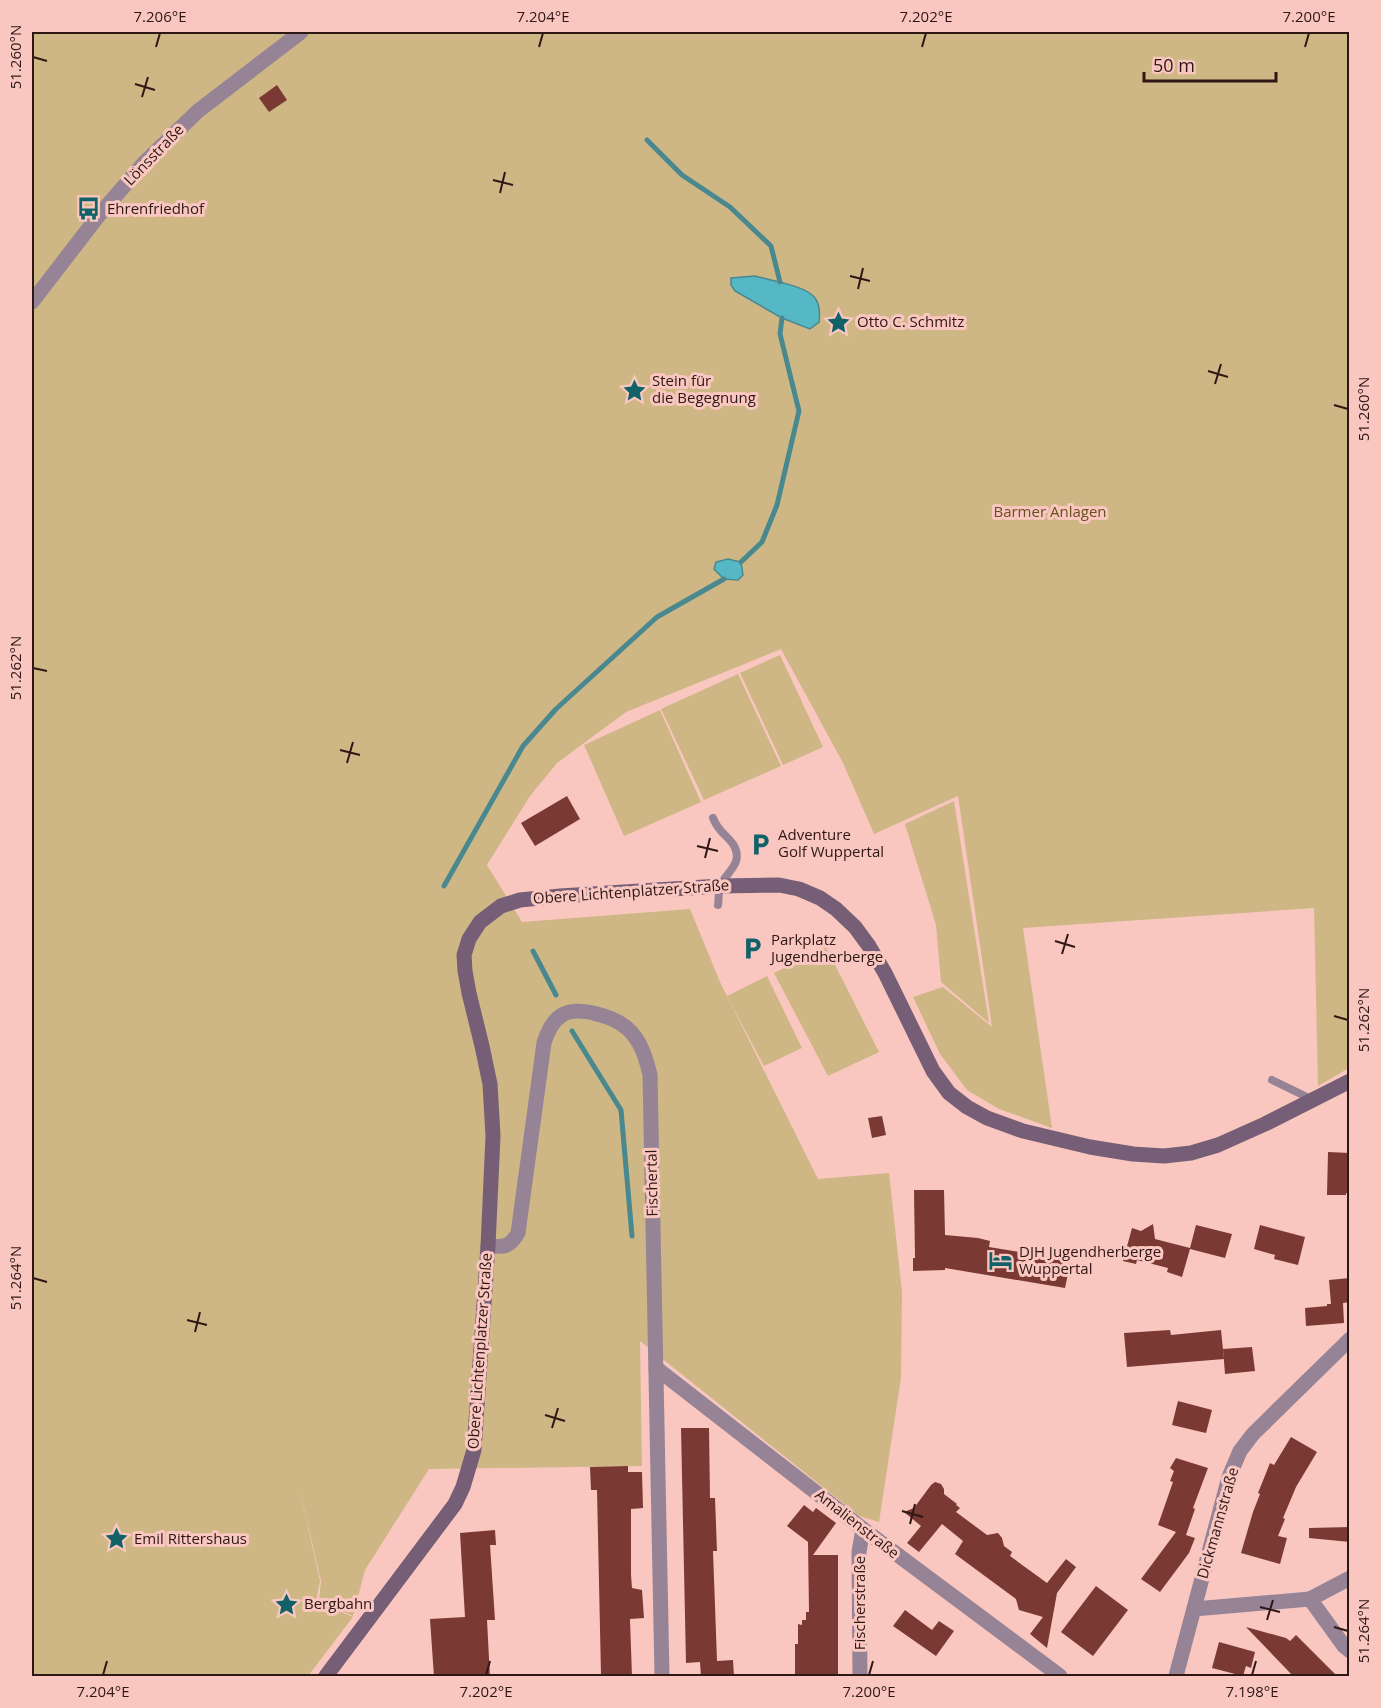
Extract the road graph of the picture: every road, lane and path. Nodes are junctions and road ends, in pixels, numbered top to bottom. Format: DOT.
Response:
graph roads {
  1 [pos="301,32"];
  2 [pos="32,302"];
  3 [pos="713,818"];
  4 [pos="720,886"];
  5 [pos="718,905"];
  6 [pos="1272,1080"];
  7 [pos="1350,1081"];
  8 [pos="1312,1100"];
  9 [pos="488,1246"];
  10 [pos="1350,1339"];
  11 [pos="656,1368"];
  12 [pos="863,1529"];
  13 [pos="1350,1578"];
  14 [pos="1310,1599"];
  15 [pos="1194,1609"];
  16 [pos="1350,1651"];
  17 [pos="326,1677"];
  18 [pos="662,1677"];
  19 [pos="860,1677"];
  20 [pos="1060,1677"];
  21 [pos="1176,1677"];
  1 -- 2 [label="street, Lönsstraße"];
  3 -- 4 [label="lane"];
  4 -- 5 [label="lane"];
  4 -- 8 [label="main road, Obere Lichtenplatzer Straße"];
  4 -- 9 [label="main road, Obere Lichtenplatzer Straße"];
  6 -- 8 [label="lane"];
  7 -- 8 [label="main road, Obere Lichtenplatzer Straße"];
  9 -- 11 [label="street, Fischertal"];
  9 -- 17 [label="main road, Obere Lichtenplatzer Straße"];
  10 -- 15 [label="street, Dickmannstraße"];
  11 -- 12 [label="street, Amalienstraße"];
  11 -- 18 [label="street, Fischertal"];
  12 -- 19 [label="street, Fischerstraße"];
  12 -- 20 [label="street, Amalienstraße"];
  13 -- 14 [label="street"];
  14 -- 15 [label="street"];
  14 -- 16 [label="street"];
  15 -- 21 [label="street, Dickmannstraße"];
}
